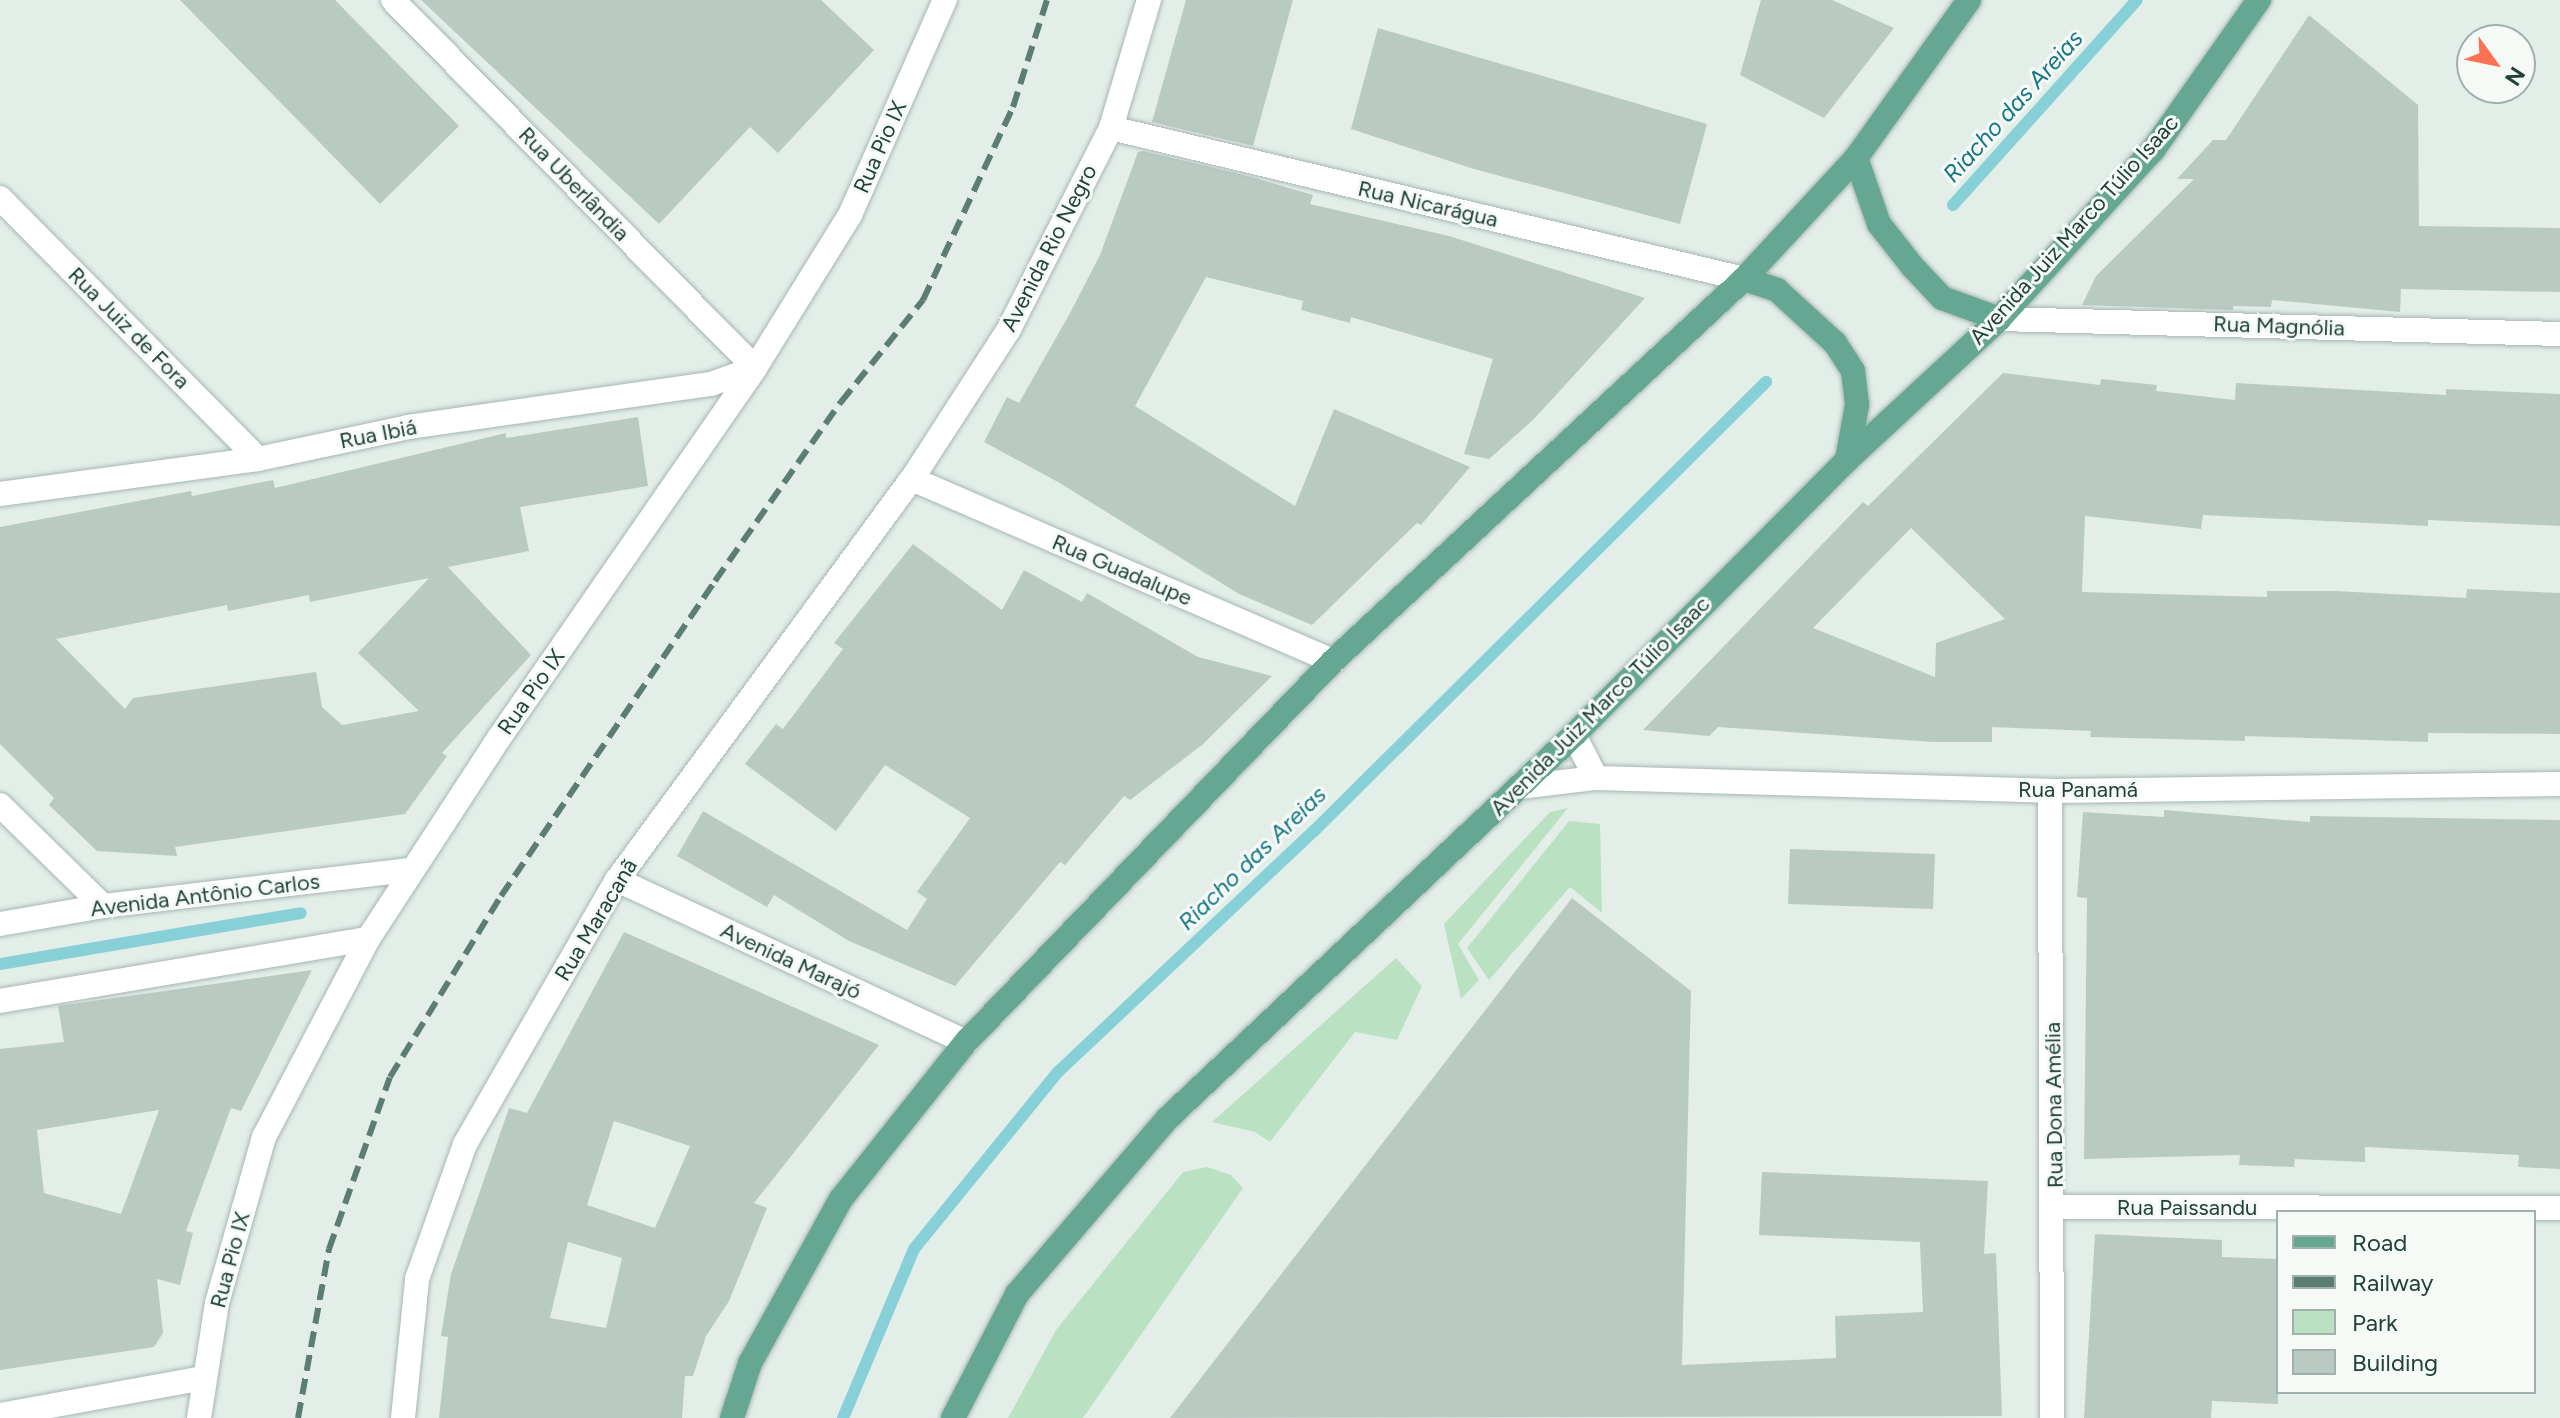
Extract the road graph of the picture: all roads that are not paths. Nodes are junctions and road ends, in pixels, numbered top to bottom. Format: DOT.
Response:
graph roads {
  1 [pos="393,0"];
  2 [pos="945,0"];
  3 [pos="1149,0"];
  4 [pos="1969,0"];
  5 [pos="2259,0"];
  6 [pos="1111,128"];
  7 [pos="1856,158"];
  8 [pos="0,198"];
  9 [pos="1744,279"];
  10 [pos="1999,319"];
  11 [pos="2560,334"];
  12 [pos="755,368"];
  13 [pos="258,459"];
  14 [pos="1847,460"];
  15 [pos="912,479"];
  16 [pos="0,494"];
  17 [pos="1333,661"];
  18 [pos="1574,735"];
  19 [pos="1596,778"];
  20 [pos="2560,784"];
  21 [pos="1519,787"];
  22 [pos="2050,791"];
  23 [pos="0,805"];
  24 [pos="411,870"];
  25 [pos="617,880"];
  26 [pos="103,906"];
  27 [pos="0,924"];
  28 [pos="368,939"];
  29 [pos="0,1001"];
  30 [pos="966,1042"];
  31 [pos="2055,1207"];
  32 [pos="2560,1208"];
  33 [pos="204,1378"];
  34 [pos="0,1415"];
  35 [pos="199,1418"];
  36 [pos="403,1418"];
  37 [pos="732,1418"];
  38 [pos="953,1418"];
  39 [pos="2052,1418"];
  1 -- 12 [label="street, Rua Uberlândia"];
  2 -- 12 [label="street, Rua Pio IX"];
  3 -- 6 [label="street, Avenida Rio Negro"];
  4 -- 7 [label="main road"];
  5 -- 10 [label="main road, Avenida Juiz Marco Túlio Isaac"];
  6 -- 9 [label="street, Rua Nicarágua"];
  6 -- 15 [label="street, Avenida Rio Negro"];
  7 -- 9 [label="main road"];
  7 -- 10 [label="main road"];
  8 -- 13 [label="street, Rua Juiz de Fora"];
  9 -- 14 [label="main road"];
  9 -- 17 [label="main road"];
  10 -- 11 [label="street, Rua Magnólia"];
  10 -- 14 [label="main road, Avenida Juiz Marco Túlio Isaac"];
  12 -- 13 [label="street, Rua Ibiá"];
  12 -- 24 [label="street, Rua Pio IX"];
  13 -- 16 [label="street, Rua Ibiá"];
  14 -- 18 [label="main road, Avenida Juiz Marco Túlio Isaac"];
  15 -- 17 [label="street, Rua Guadalupe"];
  15 -- 25 [label="street, Rua Maracanã"];
  17 -- 30 [label="main road"];
  18 -- 19 [label="street"];
  18 -- 21 [label="main road, Avenida Juiz Marco Túlio Isaac"];
  19 -- 21 [label="street, Rua Panamá"];
  19 -- 22 [label="street, Rua Panamá"];
  20 -- 22 [label="street, Rua Panamá"];
  21 -- 38 [label="main road, Avenida Juiz Marco Túlio Isaac"];
  22 -- 31 [label="street, Rua Dona Amélia"];
  23 -- 26 [label="street"];
  24 -- 26 [label="street, Avenida Antônio Carlos"];
  24 -- 28 [label="street, Rua Pio IX"];
  25 -- 30 [label="street, Avenida Marajó"];
  25 -- 36 [label="street, Rua Maracanã"];
  26 -- 27 [label="street, Avenida Antônio Carlos"];
  28 -- 29 [label="street"];
  28 -- 33 [label="street, Rua Pio IX"];
  30 -- 37 [label="main road"];
  31 -- 32 [label="street, Rua Paissandu"];
  31 -- 39 [label="street, Rua Dona Amélia"];
  33 -- 34 [label="street"];
  33 -- 35 [label="street, Rua Pio IX"];
}
